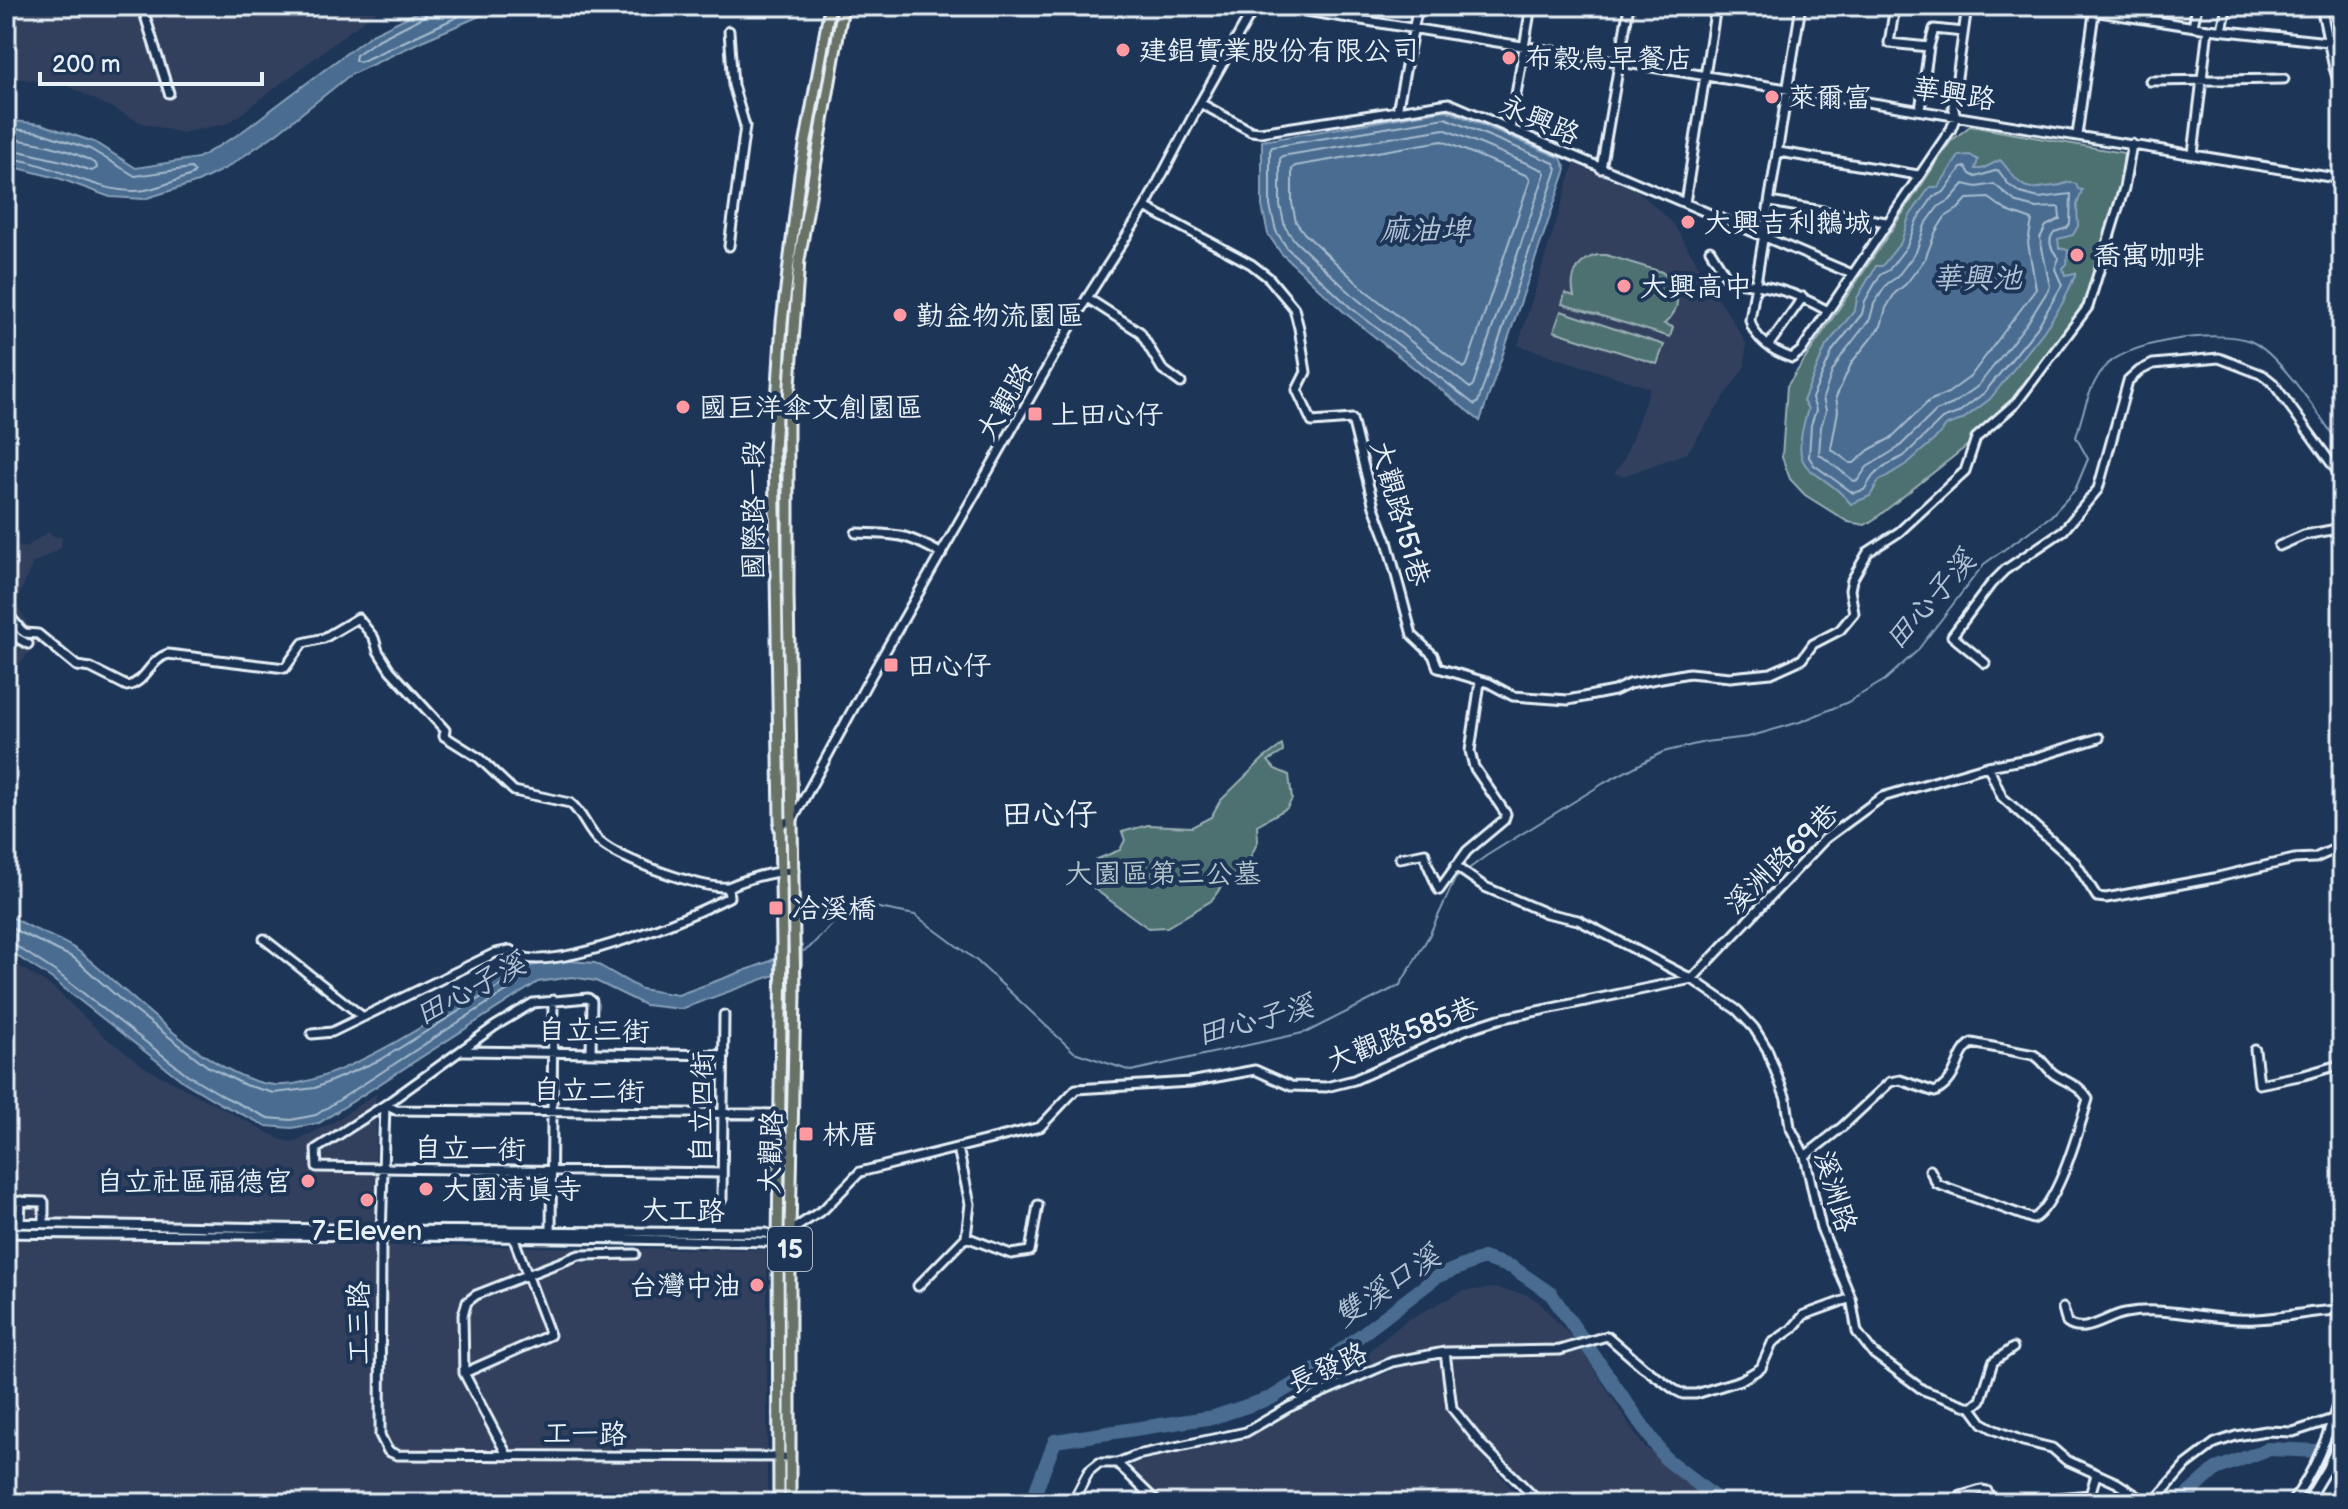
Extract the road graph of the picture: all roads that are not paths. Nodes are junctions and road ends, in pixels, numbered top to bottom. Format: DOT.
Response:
graph roads {
  1 [pos="142,6"];
  2 [pos="830,6"];
  3 [pos="843,6"];
  4 [pos="1255,6"];
  5 [pos="1275,6"];
  6 [pos="1418,6"];
  7 [pos="1531,6"];
  8 [pos="1629,6"];
  9 [pos="1716,6"];
  10 [pos="1801,6"];
  11 [pos="1895,6"];
  12 [pos="1967,6"];
  13 [pos="2061,6"];
  14 [pos="2197,6"];
  15 [pos="2227,6"];
  16 [pos="2321,6"];
  17 [pos="2095,8"];
  18 [pos="2193,26"];
  19 [pos="1414,28"];
  20 [pos="2208,29"];
  21 [pos="2222,30"];
  22 [pos="729,31"];
  23 [pos="1963,32"];
  24 [pos="2328,42"];
  25 [pos="1526,46"];
  26 [pos="1929,47"];
  27 [pos="1619,62"];
  28 [pos="1705,74"];
  29 [pos="2284,79"];
  30 [pos="2150,81"];
  31 [pos="2202,81"];
  32 [pos="1789,88"];
  33 [pos="2342,92"];
  34 [pos="169,93"];
  35 [pos="1200,103"];
  36 [pos="1920,110"];
  37 [pos="1397,111"];
  38 [pos="1956,116"];
  39 [pos="1510,130"];
  40 [pos="2077,135"];
  41 [pos="2132,144"];
  42 [pos="1779,152"];
  43 [pos="2193,154"];
  44 [pos="1601,169"];
  45 [pos="1918,175"];
  46 [pos="2342,179"];
  47 [pos="1770,202"];
  48 [pos="1685,203"];
  49 [pos="1145,207"];
  50 [pos="1886,222"];
  51 [pos="1765,238"];
  52 [pos="729,246"];
  53 [pos="1710,250"];
  54 [pos="1852,274"];
  55 [pos="1757,284"];
  56 [pos="1803,297"];
  57 [pos="1087,298"];
  58 [pos="1828,311"];
  59 [pos="1768,346"];
  60 [pos="1181,383"];
  61 [pos="2342,478"];
  62 [pos="2342,528"];
  63 [pos="856,533"];
  64 [pos="2279,546"];
  65 [pos="775,548"];
  66 [pos="788,548"];
  67 [pos="942,554"];
  68 [pos="6,612"];
  69 [pos="6,625"];
  70 [pos="28,644"];
  71 [pos="1985,663"];
  72 [pos="1480,682"];
  73 [pos="2099,738"];
  74 [pos="1988,766"];
  75 [pos="793,819"];
  76 [pos="778,826"];
  77 [pos="2342,846"];
  78 [pos="1400,858"];
  79 [pos="1455,866"];
  80 [pos="779,871"];
  81 [pos="794,871"];
  82 [pos="728,887"];
  83 [pos="264,939"];
  84 [pos="1692,979"];
  85 [pos="553,1000"];
  86 [pos="724,1015"];
  87 [pos="363,1017"];
  88 [pos="312,1034"];
  89 [pos="2255,1050"];
  90 [pos="463,1051"];
  91 [pos="553,1052"];
  92 [pos="591,1052"];
  93 [pos="724,1055"];
  94 [pos="2342,1064"];
  95 [pos="385,1105"];
  96 [pos="552,1111"];
  97 [pos="723,1113"];
  98 [pos="781,1114"];
  99 [pos="794,1114"];
  100 [pos="958,1148"];
  101 [pos="1805,1156"];
  102 [pos="382,1168"];
  103 [pos="1930,1170"];
  104 [pos="551,1171"];
  105 [pos="722,1173"];
  106 [pos="722,1199"];
  107 [pos="6,1201"];
  108 [pos="21,1201"];
  109 [pos="1038,1205"];
  110 [pos="6,1223"];
  111 [pos="20,1223"];
  112 [pos="44,1223"];
  113 [pos="790,1231"];
  114 [pos="6,1233"];
  115 [pos="512,1233"];
  116 [pos="551,1233"];
  117 [pos="381,1234"];
  118 [pos="966,1237"];
  119 [pos="778,1239"];
  120 [pos="635,1254"];
  121 [pos="526,1275"];
  122 [pos="918,1286"];
  123 [pos="1851,1298"];
  124 [pos="2063,1308"];
  125 [pos="2342,1310"];
  126 [pos="2013,1348"];
  127 [pos="1445,1352"];
  128 [pos="464,1373"];
  129 [pos="2342,1387"];
  130 [pos="1972,1408"];
  131 [pos="2342,1419"];
  132 [pos="2331,1421"];
  133 [pos="2342,1433"];
  134 [pos="383,1445"];
  135 [pos="507,1455"];
  136 [pos="778,1457"];
  137 [pos="790,1457"];
  138 [pos="1117,1463"];
  139 [pos="2096,1475"];
  140 [pos="779,1503"];
  141 [pos="790,1503"];
  142 [pos="1072,1503"];
  143 [pos="1158,1503"];
  144 [pos="1540,1503"];
  145 [pos="1957,1503"];
  146 [pos="1993,1503"];
  147 [pos="2037,1503"];
  148 [pos="2150,1503"];
  149 [pos="2291,1503"];
  150 [pos="2306,1503"];
  1 -- 34 [label="street"];
  2 -- 65 [label="main road, 國際路一段 / 15"];
  3 -- 66 [label="main road, 國際路一段 / 15"];
  4 -- 35 [label="street, 大觀路"];
  5 -- 19 [label="street, 華興路"];
  6 -- 19 [label="street"];
  7 -- 25 [label="street"];
  8 -- 27 [label="street"];
  9 -- 28 [label="street"];
  10 -- 32 [label="street"];
  11 -- 26 [label="street"];
  12 -- 23 [label="street"];
  13 -- 17 [label="street"];
  14 -- 18 [label="street"];
  15 -- 21 [label="street"];
  16 -- 24 [label="street"];
  17 -- 18 [label="street"];
  17 -- 40 [label="street"];
  18 -- 20 [label="street"];
  19 -- 25 [label="street, 華興路"];
  19 -- 37 [label="street"];
  20 -- 21 [label="street"];
  20 -- 31 [label="street"];
  21 -- 24 [label="street"];
  22 -- 52 [label="street"];
  23 -- 26 [label="street"];
  23 -- 38 [label="street"];
  24 -- 33 [label="street"];
  25 -- 27 [label="street, 華興路"];
  25 -- 39 [label="street"];
  26 -- 36 [label="street"];
  27 -- 28 [label="street, 華興路"];
  27 -- 44 [label="street"];
  28 -- 32 [label="street, 華興路"];
  28 -- 48 [label="street"];
  29 -- 31 [label="street"];
  30 -- 31 [label="street"];
  31 -- 43 [label="street"];
  32 -- 36 [label="street, 華興路"];
  32 -- 42 [label="street"];
  35 -- 37 [label="street, 永興路"];
  35 -- 49 [label="street, 大觀路"];
  36 -- 38 [label="street, 華興路"];
  37 -- 39 [label="street, 永興路"];
  38 -- 40 [label="street, 華興路"];
  38 -- 45 [label="street"];
  39 -- 44 [label="street, 永興路"];
  40 -- 41 [label="street, 華興路"];
  41 -- 43 [label="street, 華興路"];
  41 -- 72 [label="street"];
  42 -- 45 [label="street"];
  42 -- 47 [label="street"];
  43 -- 46 [label="street, 華興路"];
  44 -- 48 [label="street, 永興路"];
  45 -- 50 [label="street"];
  47 -- 50 [label="street"];
  47 -- 51 [label="street"];
  48 -- 51 [label="street, 永興路"];
  49 -- 57 [label="street, 大觀路"];
  49 -- 72 [label="street, 大觀路151巷"];
  50 -- 54 [label="street"];
  51 -- 54 [label="street, 永興路"];
  51 -- 55 [label="street"];
  53 -- 55 [label="street"];
  54 -- 58 [label="street"];
  55 -- 56 [label="street"];
  55 -- 59 [label="street"];
  56 -- 58 [label="street"];
  56 -- 59 [label="street"];
  57 -- 60 [label="street"];
  57 -- 67 [label="street, 大觀路"];
  58 -- 59 [label="street"];
  61 -- 71 [label="street"];
  62 -- 64 [label="street"];
  63 -- 67 [label="street"];
  65 -- 66 [label="main road"];
  65 -- 76 [label="main road, 國際路一段 / 15"];
  66 -- 75 [label="main road, 國際路一段 / 15"];
  67 -- 75 [label="street, 大觀路"];
  68 -- 82 [label="street"];
  69 -- 70 [label="street"];
  72 -- 79 [label="street"];
  73 -- 74 [label="street, 溪洲路69巷"];
  74 -- 77 [label="street"];
  74 -- 84 [label="street, 溪洲路69巷"];
  75 -- 76 [label="street"];
  75 -- 81 [label="main road, 大觀路 / 15"];
  76 -- 80 [label="main road, 15"];
  78 -- 79 [label="street"];
  79 -- 84 [label="street, 溪洲路"];
  80 -- 81 [label="street"];
  80 -- 82 [label="street"];
  80 -- 98 [label="main road, 大觀路 / 15"];
  81 -- 99 [label="main road, 大觀路 / 15"];
  82 -- 87 [label="street"];
  83 -- 87 [label="street"];
  84 -- 100 [label="street, 大觀路585巷"];
  84 -- 101 [label="street, 溪洲路"];
  85 -- 90 [label="street"];
  85 -- 91 [label="street"];
  85 -- 92 [label="street"];
  86 -- 93 [label="street, 自立四街"];
  87 -- 88 [label="street"];
  89 -- 94 [label="street"];
  90 -- 91 [label="street, 自立三街"];
  90 -- 95 [label="street"];
  91 -- 92 [label="street, 自立三街"];
  91 -- 96 [label="street"];
  92 -- 93 [label="street, 自立三街"];
  93 -- 97 [label="street, 自立四街"];
  95 -- 96 [label="street, 自立二街"];
  95 -- 102 [label="street, 工三路"];
  95 -- 102 [label="street, 自立一街"];
  96 -- 97 [label="street, 自立二街"];
  96 -- 104 [label="street"];
  97 -- 98 [label="street, 自立二街"];
  97 -- 105 [label="street, 自立四街"];
  98 -- 99 [label="street, 自立二街"];
  98 -- 119 [label="main road, 大觀路 / 15"];
  99 -- 113 [label="main road, 大觀路 / 15"];
  100 -- 113 [label="street, 大觀路585巷"];
  100 -- 118 [label="street"];
  101 -- 103 [label="street"];
  101 -- 123 [label="street, 溪洲路"];
  102 -- 104 [label="street, 自立一街"];
  102 -- 117 [label="street, 工三路"];
  104 -- 105 [label="street, 自立一街"];
  104 -- 116 [label="street"];
  105 -- 106 [label="street, 自立四街"];
  107 -- 108 [label="street"];
  108 -- 111 [label="street"];
  108 -- 112 [label="street"];
  109 -- 118 [label="street"];
  110 -- 111 [label="street, 大工路"];
  111 -- 112 [label="street, 大工路"];
  112 -- 117 [label="street, 大工路"];
  113 -- 119 [label="street, 大觀路585巷"];
  113 -- 137 [label="main road, 大觀路 / 15"];
  114 -- 117 [label="street, 大工路"];
  115 -- 116 [label="street, 大工路"];
  115 -- 117 [label="street, 大工路"];
  115 -- 121 [label="street"];
  116 -- 119 [label="street, 大工路"];
  117 -- 134 [label="street, 工三路"];
  118 -- 122 [label="street"];
  119 -- 136 [label="main road, 大觀路 / 15"];
  120 -- 121 [label="street"];
  121 -- 128 [label="street"];
  121 -- 128 [label="street"];
  123 -- 127 [label="street, 長發路"];
  123 -- 130 [label="street, 溪洲路"];
  124 -- 125 [label="street"];
  126 -- 130 [label="street"];
  127 -- 138 [label="street, 長發路"];
  127 -- 144 [label="street"];
  128 -- 135 [label="street"];
  129 -- 132 [label="street"];
  130 -- 139 [label="street, 溪洲路"];
  131 -- 132 [label="street"];
  132 -- 148 [label="street"];
  132 -- 149 [label="street"];
  133 -- 150 [label="street"];
  134 -- 135 [label="street, 工一路"];
  135 -- 136 [label="street, 工一路"];
  136 -- 137 [label="street, 工一路"];
  136 -- 140 [label="main road, 大觀路 / 15"];
  137 -- 141 [label="main road, 大觀路 / 15"];
  138 -- 142 [label="street, 長發路"];
  138 -- 143 [label="street"];
  139 -- 147 [label="street"];
  139 -- 148 [label="street, 溪洲路"];
  145 -- 146 [label="street"];
}
